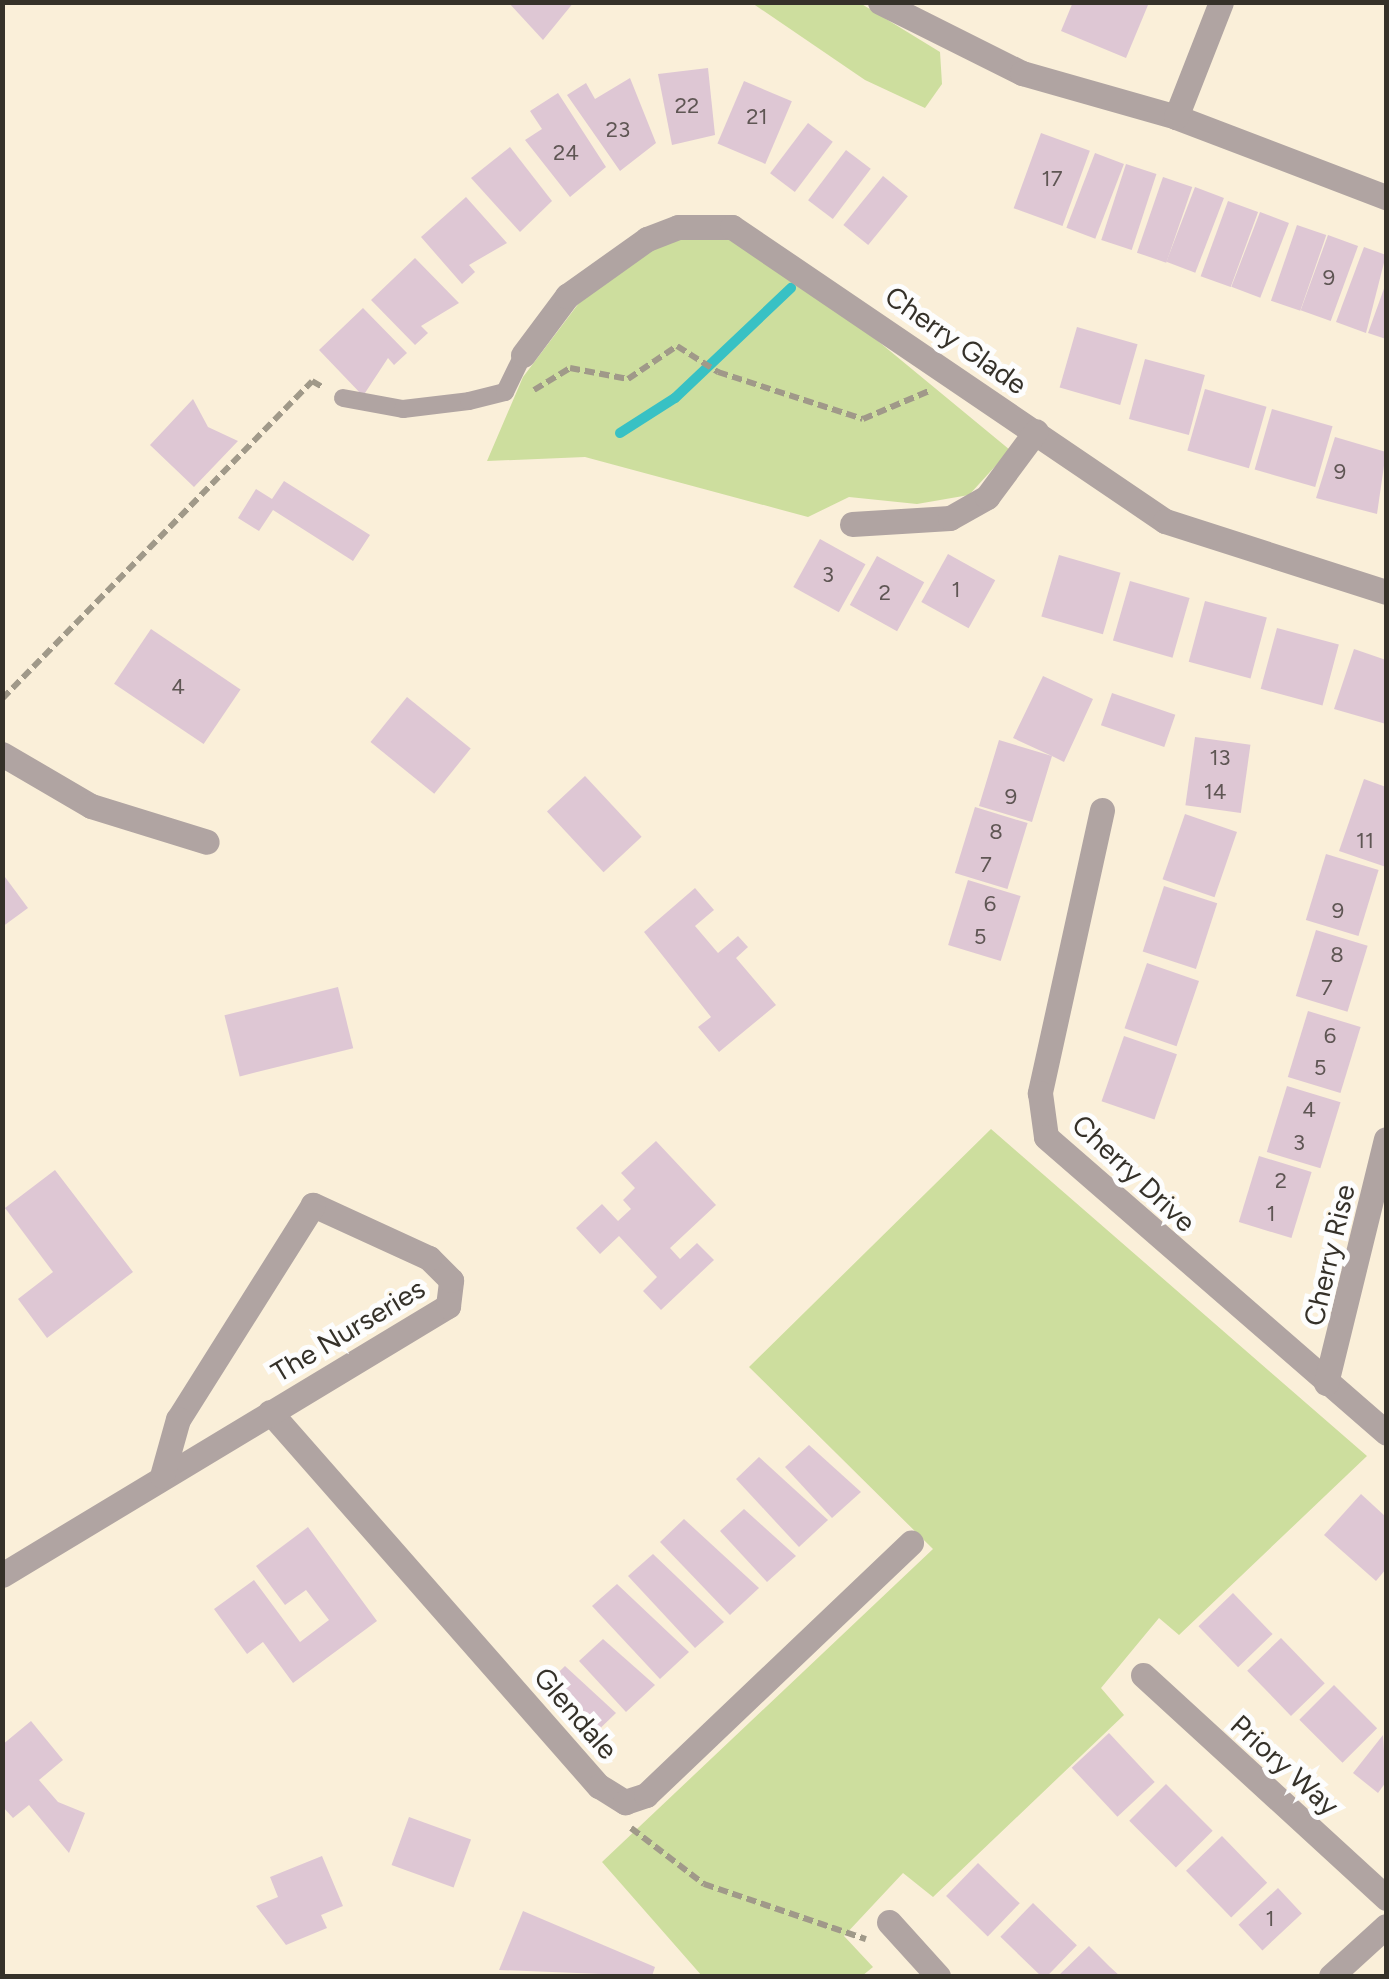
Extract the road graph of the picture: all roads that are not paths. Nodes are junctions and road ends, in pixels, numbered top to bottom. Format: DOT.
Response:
graph roads {
  1 [pos="880,2"];
  2 [pos="1221,2"];
  3 [pos="1176,118"];
  4 [pos="1386,196"];
  5 [pos="523,355"];
  6 [pos="343,398"];
  7 [pos="1036,432"];
  8 [pos="852,524"];
  9 [pos="1386,592"];
  10 [pos="2,754"];
  11 [pos="1102,810"];
  12 [pos="207,842"];
  13 [pos="1386,1139"];
  14 [pos="1326,1383"];
  15 [pos="270,1412"];
  16 [pos="1386,1433"];
  17 [pos="162,1476"];
  18 [pos="911,1543"];
  19 [pos="2,1575"];
  20 [pos="1144,1675"];
  21 [pos="1386,1898"];
  22 [pos="889,1922"];
  23 [pos="1386,1926"];
  24 [pos="938,1976"];
  25 [pos="1331,1976"];
  1 -- 3 [label="street"];
  2 -- 3 [label="street"];
  3 -- 4 [label="street"];
  5 -- 6 [label="lane"];
  5 -- 7 [label="street, Cherry Glade"];
  7 -- 8 [label="street"];
  7 -- 9 [label="street, Cherry Glade"];
  10 -- 12 [label="street"];
  11 -- 14 [label="street, Cherry Drive"];
  13 -- 14 [label="street, Cherry Rise"];
  14 -- 16 [label="street, Cherry Drive"];
  15 -- 17 [label="street, The Nurseries"];
  15 -- 17 [label="street, The Nurseries"];
  15 -- 18 [label="street, Glendale"];
  17 -- 19 [label="street, The Nurseries"];
  20 -- 21 [label="street, Priory Way"];
  22 -- 24 [label="street"];
  23 -- 25 [label="street"];
}
